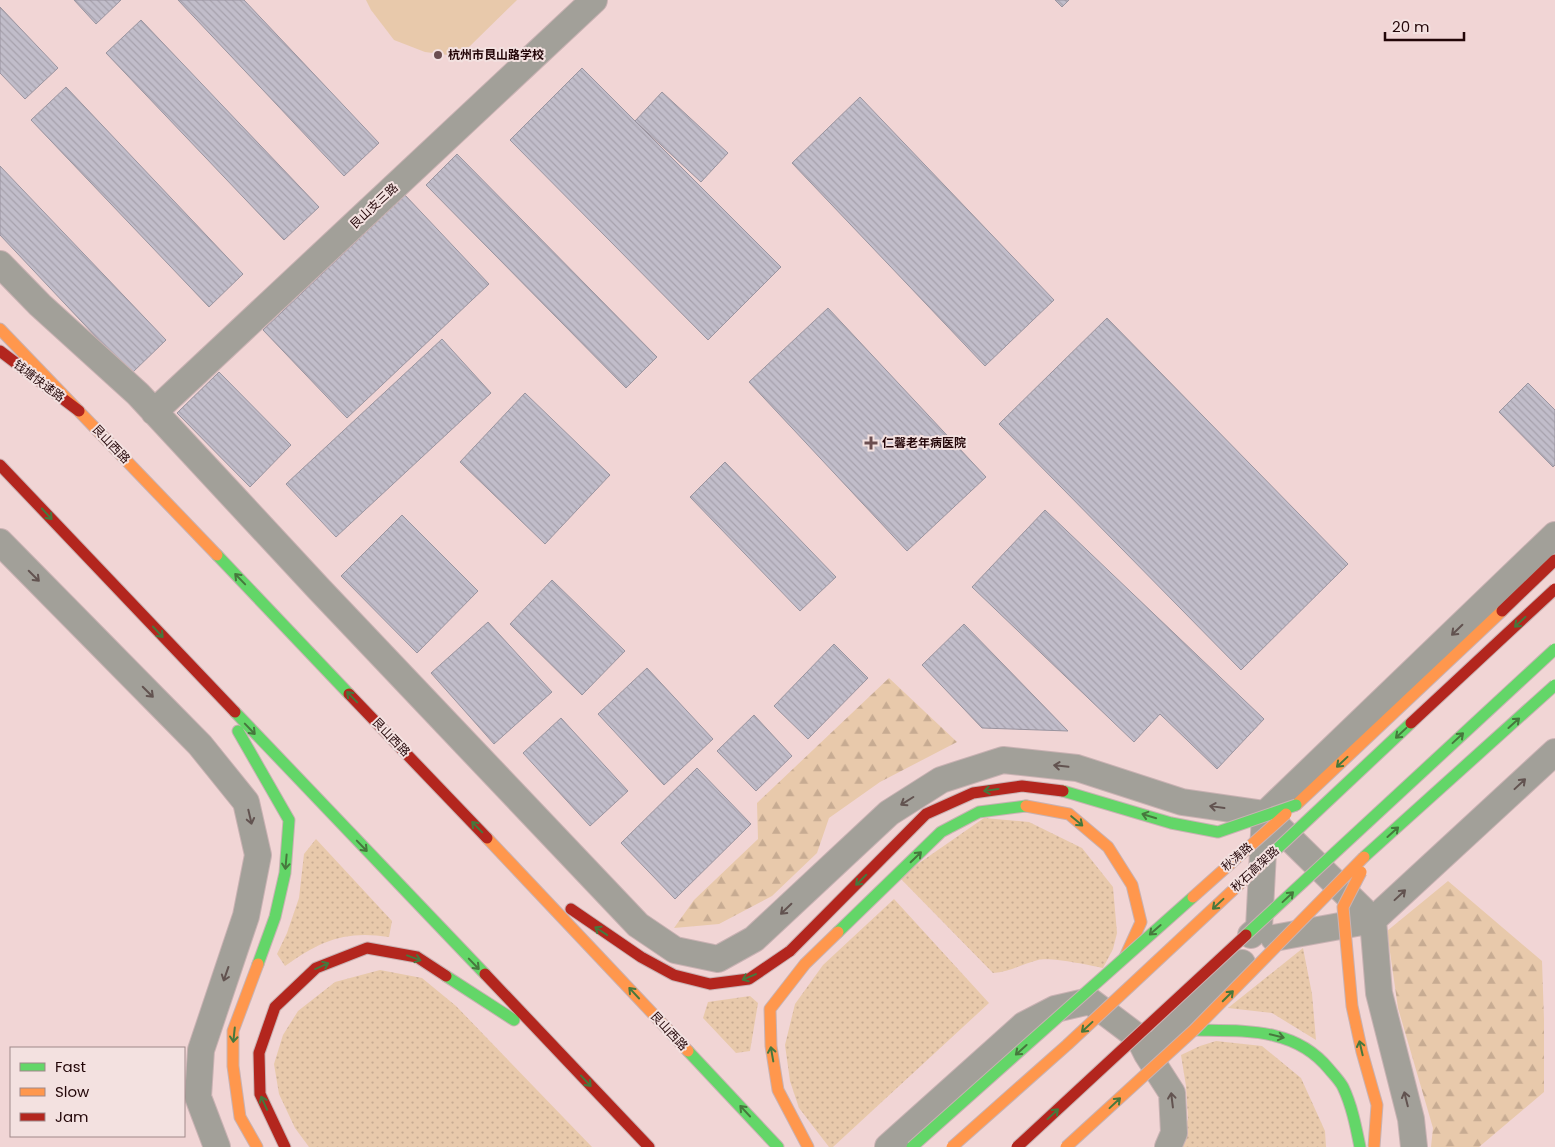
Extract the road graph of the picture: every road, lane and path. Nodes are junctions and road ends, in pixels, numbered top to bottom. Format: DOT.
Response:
graph roads {
  1 [pos="594,0"];
  2 [pos="0,264"];
  3 [pos="0,329"];
  4 [pos="0,352"];
  5 [pos="79,411"];
  6 [pos="154,412"];
  7 [pos="0,465"];
  8 [pos="1555,535"];
  9 [pos="0,542"];
  10 [pos="1555,560"];
  11 [pos="1555,588"];
  12 [pos="1555,648"];
  13 [pos="1555,686"];
  14 [pos="216,693"];
  15 [pos="1555,752"];
  16 [pos="1296,805"];
  17 [pos="1265,814"];
  18 [pos="1371,852"];
  19 [pos="510,862"];
  20 [pos="1373,920"];
  21 [pos="1124,957"];
  22 [pos="1194,1030"];
  23 [pos="552,1045"];
  24 [pos="1143,1046"];
  25 [pos="217,1147"];
  26 [pos="256,1147"];
  27 [pos="285,1147"];
  28 [pos="649,1147"];
  29 [pos="778,1147"];
  30 [pos="808,1147"];
  31 [pos="888,1147"];
  32 [pos="912,1147"];
  33 [pos="952,1147"];
  34 [pos="1017,1147"];
  35 [pos="1066,1147"];
  36 [pos="1168,1147"];
  37 [pos="1360,1147"];
  38 [pos="1374,1147"];
  39 [pos="1414,1147"];
  1 -- 6 [label="street, 艮山支三路"];
  2 -- 6 [label="street"];
  3 -- 5 [label="main road, 艮山西路"];
  4 -- 5 [label="main road, 钱塘快速路"];
  19 -- 5 [label="main road, 艮山西路, one-way"];
  17 -- 6 [label="street, one-way"];
  7 -- 14 [label="main road, one-way"];
  8 -- 17 [label="street, one-way"];
  9 -- 25 [label="street, one-way"];
  10 -- 16 [label="main road, 秋涛路, one-way"];
  11 -- 33 [label="main road, 秋石高架路, one-way, bridge"];
  34 -- 12 [label="main road, one-way, bridge"];
  18 -- 13 [label="main road, one-way, bridge"];
  14 -- 23 [label="main road, one-way"];
  14 -- 26 [label="main road, one-way"];
  20 -- 15 [label="street, one-way"];
  16 -- 19 [label="main road, one-way, bridge"];
  16 -- 21 [label="main road, 秋涛路, one-way, bridge"];
  17 -- 20 [label="street"];
  17 -- 24 [label="street"];
  22 -- 18 [label="main road, one-way, bridge"];
  38 -- 18 [label="main road, one-way, bridge"];
  29 -- 19 [label="main road, 艮山西路, one-way"];
  20 -- 24 [label="street"];
  39 -- 20 [label="street, one-way"];
  30 -- 21 [label="main road, one-way"];
  21 -- 32 [label="main road, 秋涛路, one-way, bridge"];
  35 -- 22 [label="main road, one-way, bridge"];
  22 -- 37 [label="main road, one-way"];
  27 -- 23 [label="main road, one-way"];
  23 -- 28 [label="main road, one-way"];
  24 -- 31 [label="street"];
  36 -- 24 [label="street, one-way"];
}
